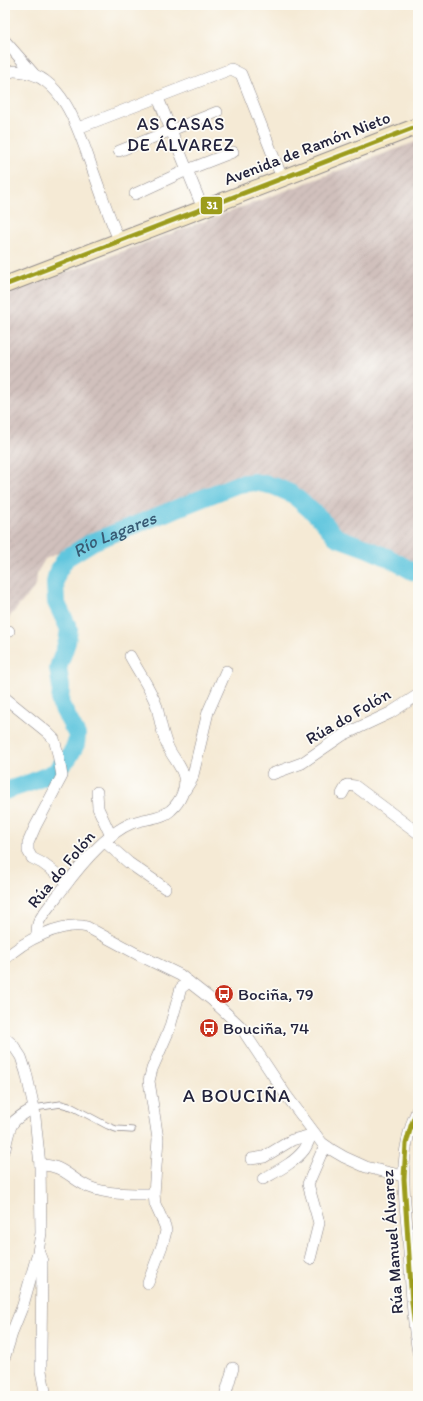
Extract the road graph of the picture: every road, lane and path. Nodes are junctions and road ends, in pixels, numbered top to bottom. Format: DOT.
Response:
graph roads {
  1 [pos="9,45"];
  2 [pos="6,73"];
  3 [pos="33,73"];
  4 [pos="158,98"];
  5 [pos="217,112"];
  6 [pos="418,126"];
  7 [pos="78,128"];
  8 [pos="171,130"];
  9 [pos="119,151"];
  10 [pos="233,152"];
  11 [pos="187,170"];
  12 [pos="282,178"];
  13 [pos="135,194"];
  14 [pos="202,209"];
  15 [pos="120,242"];
  16 [pos="5,285"];
  17 [pos="130,656"];
  18 [pos="226,671"];
  19 [pos="418,695"];
  20 [pos="5,698"];
  21 [pos="272,774"];
  22 [pos="97,792"];
  23 [pos="342,794"];
  24 [pos="181,795"];
  25 [pos="418,833"];
  26 [pos="108,839"];
  27 [pos="68,882"];
  28 [pos="165,888"];
  29 [pos="37,936"];
  30 [pos="5,959"];
  31 [pos="189,982"];
  32 [pos="5,1038"];
  33 [pos="34,1108"];
  34 [pos="418,1108"];
  35 [pos="132,1130"];
  36 [pos="313,1134"];
  37 [pos="328,1147"];
  38 [pos="5,1149"];
  39 [pos="251,1159"];
  40 [pos="40,1165"];
  41 [pos="403,1176"];
  42 [pos="263,1179"];
  43 [pos="154,1194"];
  44 [pos="412,1219"];
  45 [pos="38,1252"];
  46 [pos="310,1259"];
  47 [pos="148,1283"];
  48 [pos="418,1352"];
  49 [pos="5,1356"];
  50 [pos="233,1368"];
  51 [pos="46,1396"];
  52 [pos="225,1396"];
  1 -- 2 [label="street"];
  1 -- 3 [label="street"];
  2 -- 3 [label="street"];
  3 -- 7 [label="street"];
  4 -- 7 [label="street"];
  4 -- 8 [label="street"];
  4 -- 12 [label="street"];
  5 -- 8 [label="street"];
  6 -- 12 [label="main road, Avenida de Ramón Nieto"];
  7 -- 15 [label="street"];
  8 -- 9 [label="street"];
  8 -- 11 [label="street"];
  10 -- 11 [label="street"];
  11 -- 13 [label="street"];
  11 -- 14 [label="street"];
  12 -- 14 [label="main road, Avenida de Ramón Nieto"];
  14 -- 15 [label="main road, Avenida de Ramón Nieto"];
  15 -- 16 [label="main road, Avenida de Ramón Nieto"];
  17 -- 24 [label="street, Rúa do Folón"];
  18 -- 24 [label="street, Rúa do Folón"];
  19 -- 21 [label="street, Rúa do Folón"];
  20 -- 27 [label="street"];
  22 -- 26 [label="street"];
  23 -- 25 [label="street"];
  24 -- 26 [label="street, Rúa do Folón"];
  26 -- 27 [label="street, Rúa do Folón"];
  26 -- 28 [label="street"];
  27 -- 29 [label="street, Rúa do Folón"];
  29 -- 30 [label="street"];
  29 -- 31 [label="street"];
  31 -- 36 [label="street"];
  31 -- 43 [label="street"];
  32 -- 33 [label="street"];
  33 -- 35 [label="lane"];
  33 -- 38 [label="street"];
  33 -- 40 [label="street"];
  34 -- 41 [label="street, Rúa Manuel Álvarez"];
  36 -- 37 [label="street"];
  36 -- 39 [label="street"];
  36 -- 42 [label="street"];
  37 -- 41 [label="street"];
  37 -- 46 [label="street"];
  40 -- 43 [label="street"];
  40 -- 45 [label="street"];
  41 -- 44 [label="street, Rúa Manuel Álvarez"];
  43 -- 47 [label="street"];
  44 -- 48 [label="street, Rúa Manuel Álvarez"];
  45 -- 49 [label="street"];
  45 -- 51 [label="street"];
  50 -- 52 [label="street"];
}
